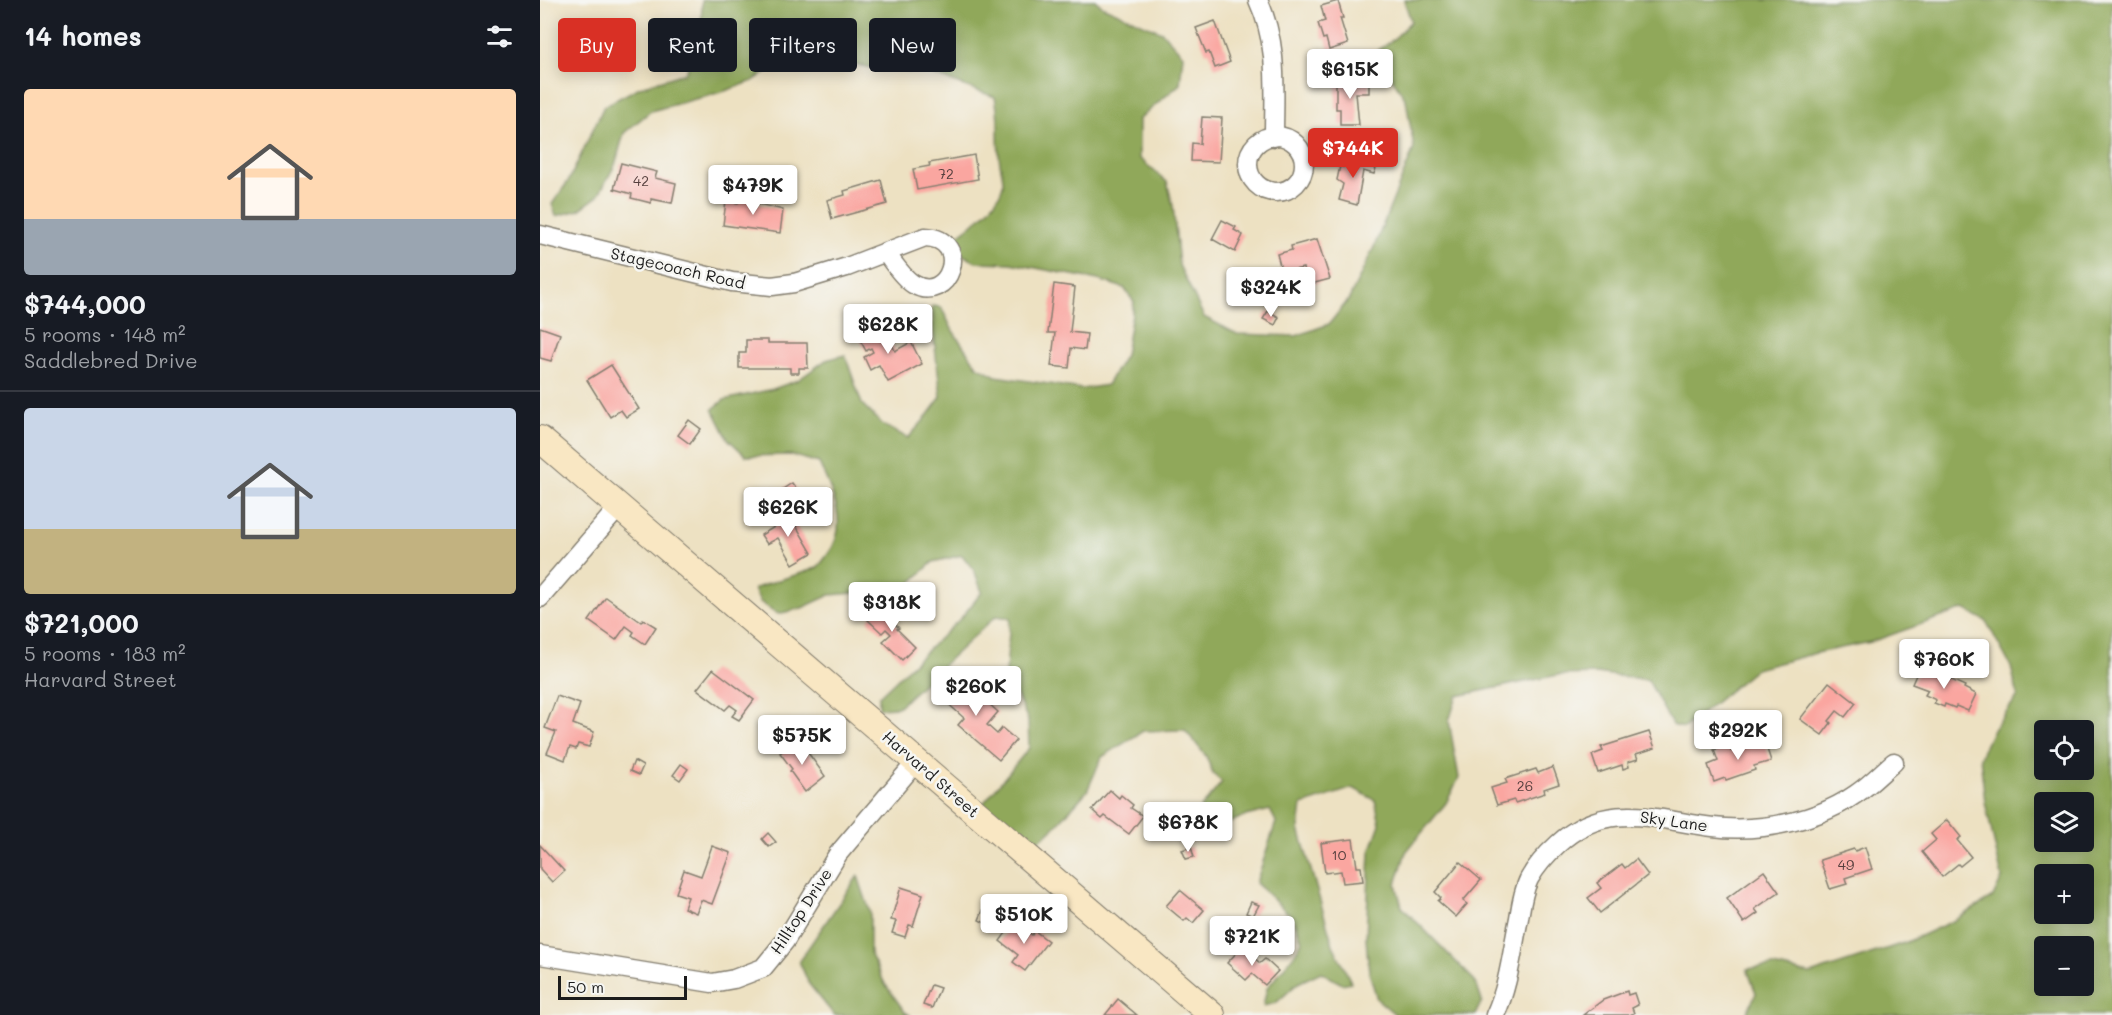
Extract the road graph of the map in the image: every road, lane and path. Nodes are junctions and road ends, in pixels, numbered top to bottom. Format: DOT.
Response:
graph roads {
  1 [pos="1258,0"];
  2 [pos="1274,137"];
  3 [pos="540,235"];
  4 [pos="885,252"];
  5 [pos="540,439"];
  6 [pos="619,507"];
  7 [pos="540,598"];
  8 [pos="916,762"];
  9 [pos="1894,762"];
  10 [pos="540,955"];
  11 [pos="1212,1015"];
  12 [pos="1495,1015"];
  1 -- 2 [label="street"];
  3 -- 4 [label="street, Stagecoach Road"];
  5 -- 6 [label="main road, Harvard Street"];
  6 -- 7 [label="street"];
  6 -- 8 [label="main road, Harvard Street"];
  8 -- 10 [label="street, Hilltop Drive"];
  8 -- 11 [label="main road, Harvard Street"];
  9 -- 12 [label="street, Sky Lane"];
}
